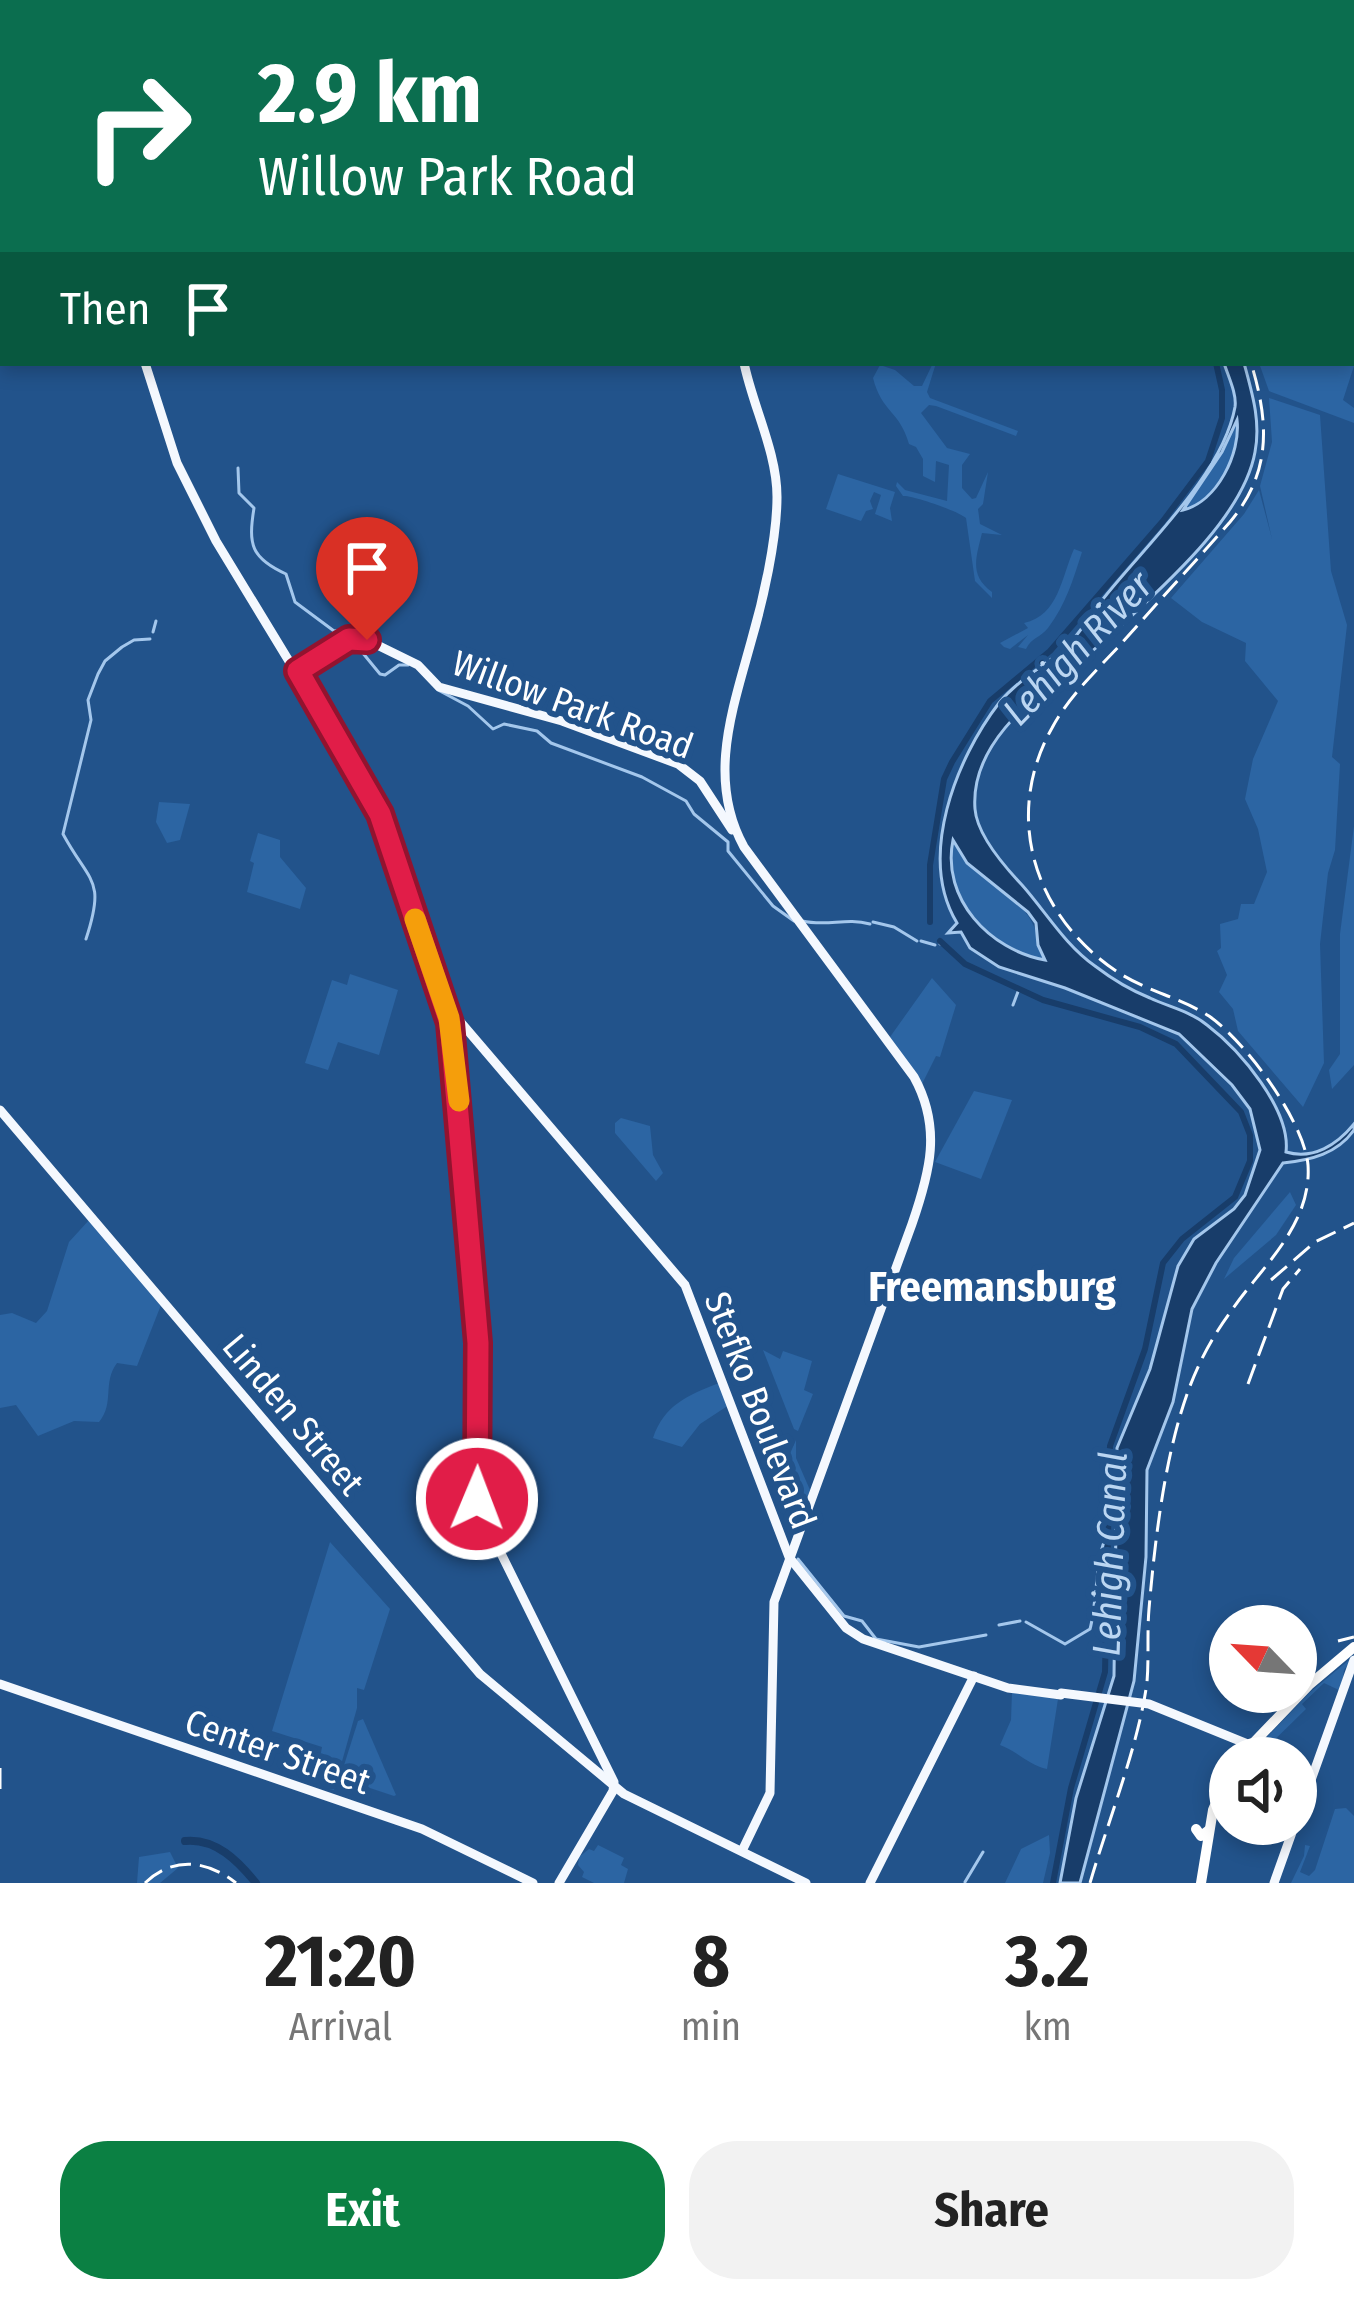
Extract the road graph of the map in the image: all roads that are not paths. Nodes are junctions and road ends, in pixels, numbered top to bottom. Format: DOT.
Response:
graph roads {
  1 [pos="146,366"];
  2 [pos="745,366"];
  3 [pos="298,671"];
  4 [pos="744,847"];
  5 [pos="446,1005"];
  6 [pos="465,1027"];
  7 [pos="453,1043"];
  8 [pos="0,1110"];
  9 [pos="789,1557"];
  10 [pos="1354,1649"];
  11 [pos="1353,1663"];
  12 [pos="974,1676"];
  13 [pos="0,1684"];
  14 [pos="1218,1737"];
  15 [pos="1257,1737"];
  16 [pos="1317,1764"];
  17 [pos="614,1783"];
  18 [pos="1209,1818"];
  19 [pos="1210,1845"];
  20 [pos="1288,1845"];
  21 [pos="742,1851"];
  22 [pos="777,1868"];
  23 [pos="770,1882"];
  24 [pos="533,1883"];
  25 [pos="559,1883"];
  26 [pos="806,1883"];
  27 [pos="870,1883"];
  28 [pos="1203,1883"];
  29 [pos="1274,1883"];
  1 -- 3 [label="main road"];
  2 -- 4 [label="main road"];
  3 -- 4 [label="main road, Willow Park Road"];
  3 -- 5 [label="main road"];
  4 -- 9 [label="main road, Willow Park Road"];
  5 -- 6 [label="main road, Stefko Boulevard"];
  5 -- 7 [label="main road"];
  6 -- 7 [label="main road"];
  6 -- 9 [label="main road, Stefko Boulevard"];
  7 -- 17 [label="main road"];
  8 -- 17 [label="main road, Linden Street"];
  9 -- 12 [label="main road, Stefko Boulevard"];
  9 -- 21 [label="main road"];
  10 -- 15 [label="highway"];
  11 -- 16 [label="main road"];
  12 -- 14 [label="main road, Stefko Boulevard, bridge"];
  12 -- 27 [label="main road"];
  13 -- 24 [label="main road, Center Street"];
  17 -- 21 [label="main road, Linden Street"];
  17 -- 25 [label="main road"];
  18 -- 28 [label="highway"];
  19 -- 28 [label="highway"];
  20 -- 29 [label="main road"];
  21 -- 22 [label="main road, Linden Street"];
  22 -- 23 [label="main road"];
  22 -- 26 [label="main road, Linden Street"];
}
